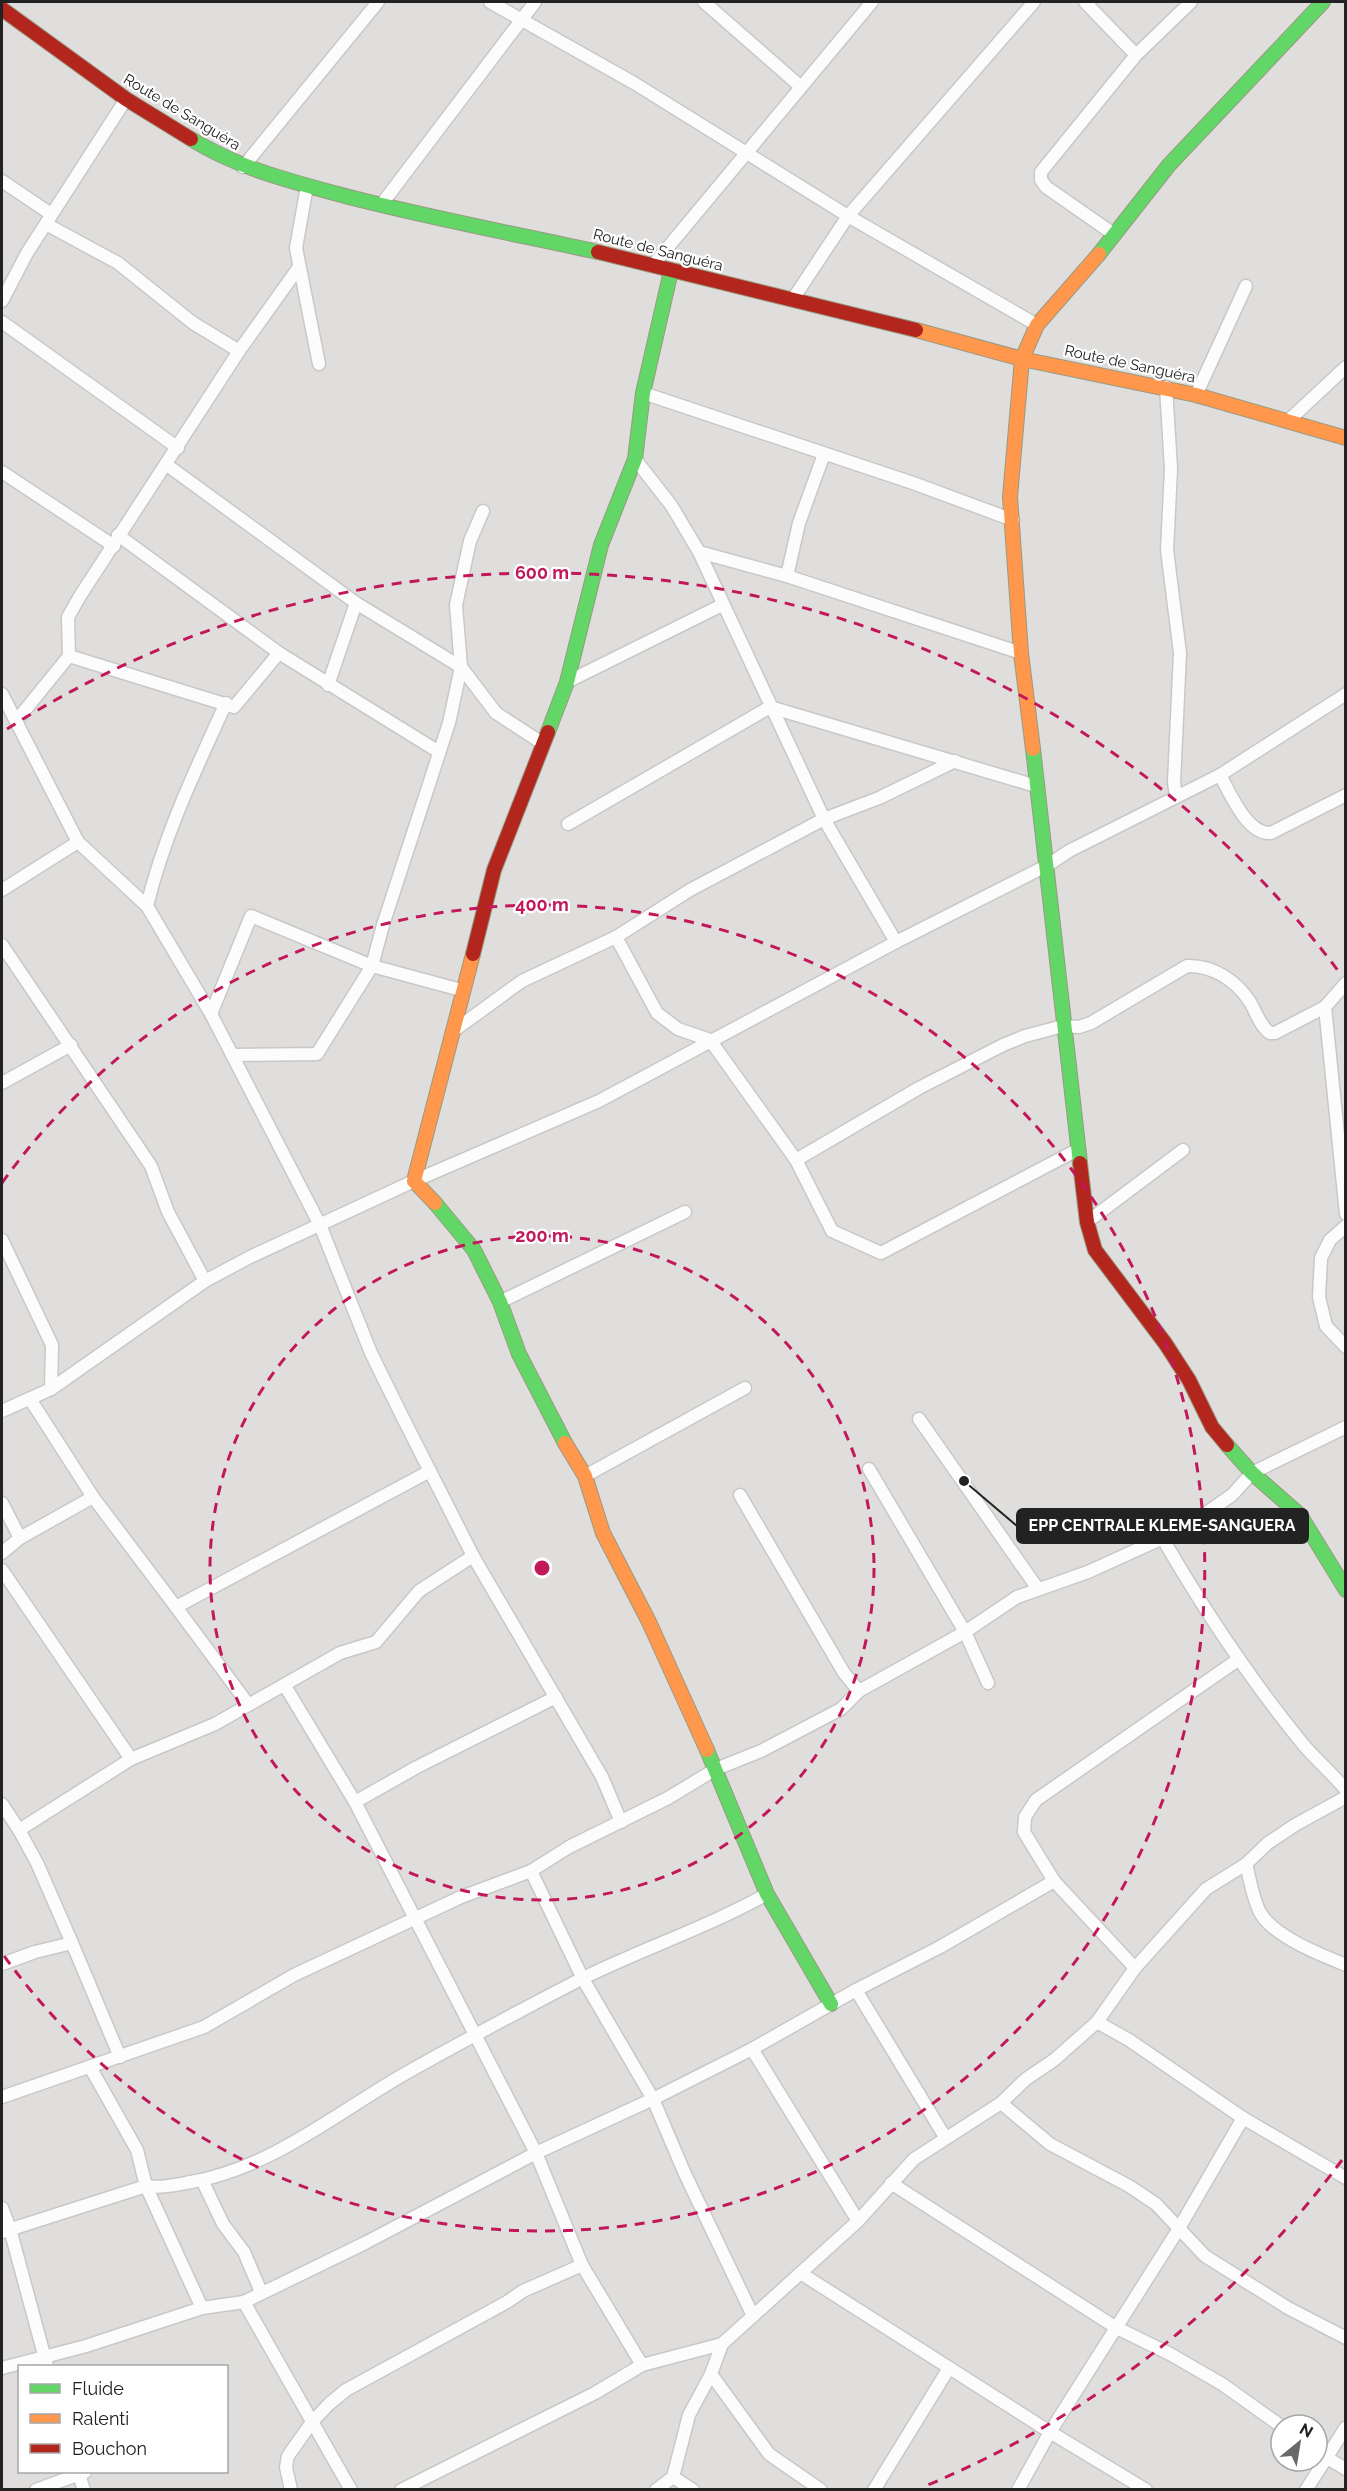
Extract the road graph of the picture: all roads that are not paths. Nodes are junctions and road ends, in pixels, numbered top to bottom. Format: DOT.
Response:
graph roads {
  1 [pos="378,2"];
  2 [pos="489,2"];
  3 [pos="536,2"];
  4 [pos="704,2"];
  5 [pos="872,2"];
  6 [pos="1034,2"];
  7 [pos="1085,2"];
  8 [pos="1191,2"];
  9 [pos="1323,2"];
  10 [pos="2,9"];
  11 [pos="521,19"];
  12 [pos="1136,55"];
  13 [pos="801,87"];
  14 [pos="126,99"];
  15 [pos="746,155"];
  16 [pos="243,166"];
  17 [pos="2,181"];
  18 [pos="307,186"];
  19 [pos="381,205"];
  20 [pos="848,216"];
  21 [pos="48,219"];
  22 [pos="1115,235"];
  23 [pos="654,264"];
  24 [pos="299,267"];
  25 [pos="670,271"];
  26 [pos="1246,286"];
  27 [pos="793,299"];
  28 [pos="2,302"];
  29 [pos="2,322"];
  30 [pos="1037,325"];
  31 [pos="239,351"];
  32 [pos="1022,359"];
  33 [pos="319,364"];
  34 [pos="1346,367"];
  35 [pos="1166,387"];
  36 [pos="643,393"];
  37 [pos="1196,395"];
  38 [pos="1289,420"];
  39 [pos="1346,438"];
  40 [pos="178,448"];
  41 [pos="824,454"];
  42 [pos="635,459"];
  43 [pos="168,465"];
  44 [pos="2,472"];
  45 [pos="483,511"];
  46 [pos="1013,520"];
  47 [pos="116,541"];
  48 [pos="699,552"];
  49 [pos="787,576"];
  50 [pos="356,603"];
  51 [pos="722,605"];
  52 [pos="279,652"];
  53 [pos="1021,652"];
  54 [pos="69,656"];
  55 [pos="461,667"];
  56 [pos="567,682"];
  57 [pos="328,685"];
  58 [pos="2,694"];
  59 [pos="1346,694"];
  60 [pos="226,703"];
  61 [pos="770,707"];
  62 [pos="16,720"];
  63 [pos="542,743"];
  64 [pos="439,752"];
  65 [pos="955,761"];
  66 [pos="1220,775"];
  67 [pos="1036,786"];
  68 [pos="1346,795"];
  69 [pos="1176,796"];
  70 [pos="824,819"];
  71 [pos="568,824"];
  72 [pos="78,842"];
  73 [pos="1048,865"];
  74 [pos="2,890"];
  75 [pos="147,906"];
  76 [pos="616,937"];
  77 [pos="896,942"];
  78 [pos="2,945"];
  79 [pos="372,966"];
  80 [pos="1346,983"];
  81 [pos="461,990"];
  82 [pos="1325,1007"];
  83 [pos="211,1014"];
  84 [pos="1063,1026"];
  85 [pos="451,1033"];
  86 [pos="710,1040"];
  87 [pos="71,1045"];
  88 [pos="232,1054"];
  89 [pos="2,1083"];
  90 [pos="1079,1149"];
  91 [pos="1183,1150"];
  92 [pos="796,1160"];
  93 [pos="414,1181"];
  94 [pos="685,1212"];
  95 [pos="1346,1214"];
  96 [pos="1087,1222"];
  97 [pos="320,1225"];
  98 [pos="1346,1226"];
  99 [pos="2,1240"];
  100 [pos="206,1281"];
  101 [pos="500,1302"];
  102 [pos="1346,1347"];
  103 [pos="745,1388"];
  104 [pos="51,1389"];
  105 [pos="30,1399"];
  106 [pos="2,1411"];
  107 [pos="920,1419"];
  108 [pos="1346,1428"];
  109 [pos="868,1470"];
  110 [pos="430,1471"];
  111 [pos="1252,1473"];
  112 [pos="585,1476"];
  113 [pos="740,1495"];
  114 [pos="93,1497"];
  115 [pos="2,1503"];
  116 [pos="20,1538"];
  117 [pos="1163,1539"];
  118 [pos="2,1552"];
  119 [pos="473,1556"];
  120 [pos="2,1570"];
  121 [pos="1038,1589"];
  122 [pos="1346,1590"];
  123 [pos="176,1607"];
  124 [pos="965,1632"];
  125 [pos="1239,1659"];
  126 [pos="988,1683"];
  127 [pos="285,1686"];
  128 [pos="860,1691"];
  129 [pos="556,1697"];
  130 [pos="248,1704"];
  131 [pos="130,1759"];
  132 [pos="716,1769"];
  133 [pos="1346,1790"];
  134 [pos="1346,1797"];
  135 [pos="355,1802"];
  136 [pos="2,1804"];
  137 [pos="621,1822"];
  138 [pos="19,1830"];
  139 [pos="1246,1864"];
  140 [pos="531,1871"];
  141 [pos="1054,1881"];
  142 [pos="767,1894"];
  143 [pos="414,1920"];
  144 [pos="72,1943"];
  145 [pos="2,1964"];
  146 [pos="1346,1965"];
  147 [pos="1135,1968"];
  148 [pos="582,1979"];
  149 [pos="856,1990"];
  150 [pos="831,2004"];
  151 [pos="1097,2022"];
  152 [pos="477,2035"];
  153 [pos="752,2049"];
  154 [pos="120,2057"];
  155 [pos="90,2067"];
  156 [pos="2,2097"];
  157 [pos="653,2099"];
  158 [pos="1000,2103"];
  159 [pos="1243,2118"];
  160 [pos="945,2137"];
  161 [pos="536,2153"];
  162 [pos="1346,2178"];
  163 [pos="202,2180"];
  164 [pos="891,2183"];
  165 [pos="146,2186"];
  166 [pos="2,2208"];
  167 [pos="858,2221"];
  168 [pos="6,2230"];
  169 [pos="1178,2230"];
  170 [pos="582,2265"];
  171 [pos="802,2274"];
  172 [pos="261,2292"];
  173 [pos="244,2302"];
  174 [pos="202,2308"];
  175 [pos="753,2316"];
  176 [pos="1115,2327"];
  177 [pos="1346,2338"];
  178 [pos="722,2344"];
  179 [pos="45,2361"];
  180 [pos="18,2365"];
  181 [pos="20,2365"];
  182 [pos="642,2365"];
  183 [pos="2,2368"];
  184 [pos="949,2368"];
  185 [pos="711,2374"];
  186 [pos="1269,2418"];
  187 [pos="312,2422"];
  188 [pos="1346,2427"];
  189 [pos="1050,2432"];
  190 [pos="1329,2446"];
  191 [pos="1329,2459"];
  192 [pos="1346,2469"];
  193 [pos="78,2473"];
  194 [pos="80,2473"];
  195 [pos="1313,2473"];
  196 [pos="672,2477"];
  197 [pos="36,2490"];
  198 [pos="84,2490"];
  199 [pos="291,2490"];
  200 [pos="351,2490"];
  201 [pos="400,2490"];
  202 [pos="656,2490"];
  203 [pos="693,2490"];
  204 [pos="821,2490"];
  205 [pos="874,2490"];
  206 [pos="1018,2490"];
  207 [pos="1146,2490"];
  208 [pos="1306,2490"];
  1 -- 16 [label="street"];
  2 -- 11 [label="street"];
  3 -- 11 [label="street"];
  4 -- 13 [label="street"];
  5 -- 13 [label="street"];
  6 -- 20 [label="street"];
  7 -- 12 [label="street"];
  8 -- 12 [label="street"];
  9 -- 22 [label="street"];
  10 -- 14 [label="street, Route de Sanguéra"];
  11 -- 15 [label="street"];
  11 -- 19 [label="street"];
  12 -- 22 [label="street"];
  13 -- 15 [label="street"];
  14 -- 16 [label="street, Route de Sanguéra"];
  14 -- 21 [label="street"];
  15 -- 20 [label="street"];
  15 -- 23 [label="street"];
  16 -- 18 [label="street, Route de Sanguéra"];
  17 -- 21 [label="street"];
  18 -- 19 [label="street, Route de Sanguéra"];
  18 -- 24 [label="street"];
  19 -- 23 [label="street, Route de Sanguéra"];
  20 -- 27 [label="street"];
  20 -- 30 [label="street"];
  21 -- 28 [label="street"];
  21 -- 31 [label="street"];
  22 -- 30 [label="street"];
  23 -- 25 [label="street, Route de Sanguéra"];
  24 -- 31 [label="street"];
  24 -- 33 [label="street"];
  25 -- 27 [label="street, Route de Sanguéra"];
  25 -- 36 [label="street"];
  26 -- 37 [label="street"];
  27 -- 32 [label="street, Route de Sanguéra"];
  29 -- 40 [label="street"];
  30 -- 32 [label="street"];
  31 -- 40 [label="street"];
  32 -- 35 [label="street, Route de Sanguéra"];
  32 -- 46 [label="street"];
  34 -- 38 [label="street"];
  35 -- 37 [label="street, Route de Sanguéra"];
  35 -- 69 [label="street"];
  36 -- 41 [label="street"];
  36 -- 42 [label="street"];
  37 -- 38 [label="street, Route de Sanguéra"];
  38 -- 39 [label="street, Route de Sanguéra"];
  40 -- 43 [label="street"];
  41 -- 46 [label="street"];
  41 -- 49 [label="street"];
  42 -- 48 [label="street"];
  42 -- 56 [label="street"];
  43 -- 47 [label="street"];
  43 -- 50 [label="street"];
  44 -- 47 [label="street"];
  45 -- 55 [label="street"];
  46 -- 53 [label="street"];
  47 -- 52 [label="street"];
  47 -- 54 [label="street"];
  48 -- 49 [label="street"];
  48 -- 51 [label="street"];
  49 -- 53 [label="street"];
  50 -- 55 [label="street"];
  50 -- 57 [label="street"];
  51 -- 56 [label="street"];
  51 -- 61 [label="street"];
  52 -- 57 [label="street"];
  52 -- 60 [label="street"];
  53 -- 67 [label="street"];
  54 -- 60 [label="street"];
  54 -- 62 [label="street"];
  55 -- 63 [label="street"];
  55 -- 64 [label="street"];
  56 -- 63 [label="street"];
  57 -- 64 [label="street"];
  58 -- 62 [label="street"];
  59 -- 66 [label="street"];
  60 -- 75 [label="street"];
  61 -- 65 [label="street"];
  61 -- 70 [label="street"];
  61 -- 71 [label="street"];
  62 -- 72 [label="street"];
  63 -- 81 [label="street"];
  64 -- 79 [label="street"];
  65 -- 67 [label="street"];
  65 -- 70 [label="street"];
  66 -- 68 [label="street"];
  66 -- 69 [label="street"];
  67 -- 73 [label="street"];
  69 -- 73 [label="street"];
  70 -- 76 [label="street"];
  70 -- 77 [label="street"];
  72 -- 74 [label="street"];
  72 -- 75 [label="street"];
  73 -- 77 [label="street"];
  73 -- 84 [label="street"];
  75 -- 83 [label="street"];
  76 -- 85 [label="street"];
  76 -- 86 [label="street"];
  77 -- 86 [label="street"];
  78 -- 87 [label="street"];
  79 -- 81 [label="street"];
  79 -- 83 [label="street"];
  79 -- 88 [label="street"];
  80 -- 82 [label="street"];
  81 -- 85 [label="street"];
  82 -- 84 [label="street"];
  82 -- 95 [label="street"];
  83 -- 88 [label="street"];
  84 -- 90 [label="street"];
  84 -- 92 [label="street"];
  85 -- 93 [label="street"];
  86 -- 92 [label="street"];
  86 -- 93 [label="street"];
  87 -- 89 [label="street"];
  87 -- 100 [label="street"];
  88 -- 97 [label="street"];
  90 -- 92 [label="street"];
  90 -- 96 [label="street"];
  91 -- 96 [label="street"];
  93 -- 97 [label="street"];
  93 -- 101 [label="street"];
  94 -- 101 [label="street"];
  96 -- 111 [label="street"];
  97 -- 100 [label="street"];
  97 -- 110 [label="street"];
  98 -- 102 [label="street"];
  99 -- 104 [label="street"];
  100 -- 104 [label="street"];
  101 -- 112 [label="street"];
  103 -- 112 [label="street"];
  104 -- 105 [label="street"];
  105 -- 106 [label="street"];
  105 -- 114 [label="street"];
  107 -- 121 [label="street"];
  108 -- 111 [label="street"];
  109 -- 124 [label="street"];
  110 -- 119 [label="street"];
  110 -- 123 [label="street"];
  111 -- 117 [label="street"];
  111 -- 122 [label="street"];
  112 -- 132 [label="street"];
  113 -- 128 [label="street"];
  114 -- 116 [label="street"];
  114 -- 123 [label="street"];
  115 -- 116 [label="street"];
  116 -- 118 [label="street"];
  117 -- 121 [label="street"];
  117 -- 125 [label="street"];
  119 -- 127 [label="street"];
  119 -- 129 [label="street"];
  120 -- 131 [label="street"];
  121 -- 124 [label="street"];
  123 -- 130 [label="street"];
  124 -- 126 [label="street"];
  124 -- 128 [label="street"];
  125 -- 133 [label="street"];
  125 -- 141 [label="street"];
  127 -- 130 [label="street"];
  127 -- 135 [label="street"];
  128 -- 132 [label="street"];
  129 -- 135 [label="street"];
  129 -- 137 [label="street"];
  130 -- 131 [label="street"];
  131 -- 138 [label="street"];
  132 -- 137 [label="street"];
  132 -- 142 [label="street"];
  134 -- 139 [label="street"];
  135 -- 143 [label="street"];
  136 -- 138 [label="street"];
  137 -- 140 [label="street"];
  138 -- 144 [label="street"];
  139 -- 146 [label="street"];
  139 -- 147 [label="street"];
  140 -- 143 [label="street"];
  140 -- 148 [label="street"];
  141 -- 147 [label="street"];
  141 -- 149 [label="street"];
  142 -- 148 [label="street"];
  142 -- 150 [label="street"];
  143 -- 152 [label="street"];
  143 -- 154 [label="street"];
  144 -- 145 [label="street"];
  144 -- 154 [label="street"];
  147 -- 151 [label="street"];
  148 -- 152 [label="street"];
  148 -- 157 [label="street"];
  149 -- 150 [label="street"];
  149 -- 160 [label="street"];
  150 -- 153 [label="street"];
  151 -- 158 [label="street"];
  151 -- 159 [label="street"];
  152 -- 161 [label="street"];
  152 -- 163 [label="street"];
  153 -- 157 [label="street"];
  153 -- 167 [label="street"];
  154 -- 155 [label="street"];
  155 -- 156 [label="street"];
  155 -- 165 [label="street"];
  157 -- 161 [label="street"];
  157 -- 175 [label="street"];
  158 -- 160 [label="street"];
  158 -- 169 [label="street"];
  159 -- 162 [label="street"];
  159 -- 169 [label="street"];
  160 -- 164 [label="street"];
  161 -- 170 [label="street"];
  161 -- 172 [label="street"];
  163 -- 165 [label="street"];
  163 -- 172 [label="street"];
  164 -- 167 [label="street"];
  164 -- 176 [label="street"];
  165 -- 168 [label="street"];
  165 -- 174 [label="street"];
  166 -- 168 [label="street"];
  167 -- 171 [label="street"];
  168 -- 179 [label="street"];
  169 -- 176 [label="street"];
  169 -- 177 [label="street"];
  170 -- 182 [label="street"];
  170 -- 187 [label="street"];
  171 -- 175 [label="street"];
  171 -- 184 [label="street"];
  172 -- 173 [label="street"];
  173 -- 174 [label="street"];
  173 -- 187 [label="street"];
  174 -- 179 [label="street"];
  175 -- 178 [label="street"];
  176 -- 186 [label="street"];
  176 -- 189 [label="street"];
  178 -- 182 [label="street"];
  178 -- 185 [label="street"];
  179 -- 181 [label="street"];
  180 -- 183 [label="street"];
  182 -- 201 [label="street"];
  184 -- 189 [label="street"];
  184 -- 205 [label="street"];
  185 -- 196 [label="street"];
  185 -- 204 [label="street"];
  187 -- 199 [label="street"];
  187 -- 200 [label="street"];
  188 -- 190 [label="street"];
  189 -- 206 [label="street"];
  189 -- 207 [label="street"];
  191 -- 192 [label="street"];
  193 -- 197 [label="street"];
  194 -- 198 [label="street"];
  195 -- 208 [label="street"];
  196 -- 202 [label="street"];
  196 -- 203 [label="street"];
}
